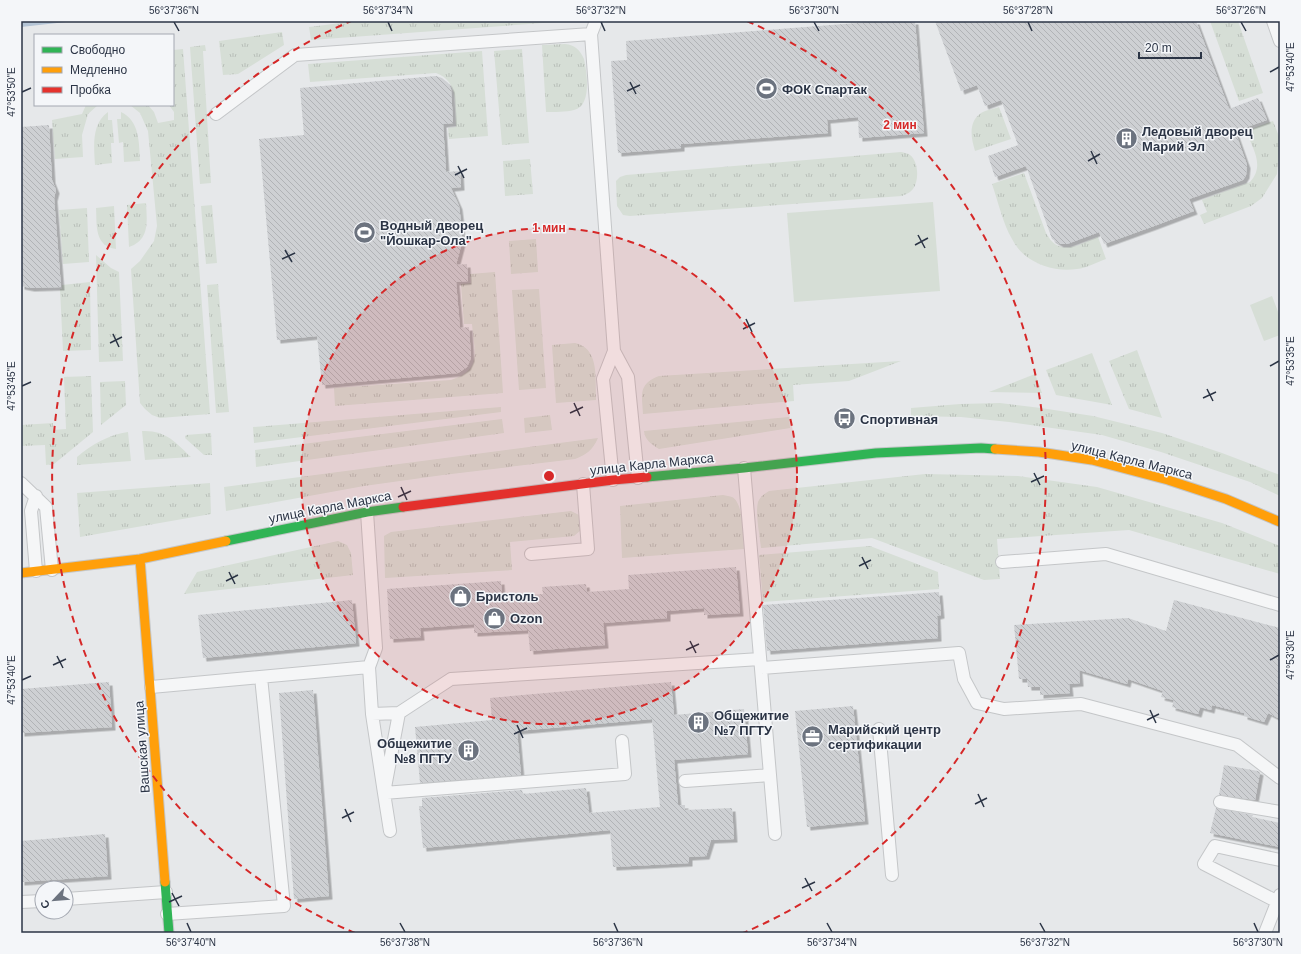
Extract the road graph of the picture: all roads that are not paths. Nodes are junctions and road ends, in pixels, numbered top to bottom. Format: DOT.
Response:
graph roads {
  1 [pos="596,21"];
  2 [pos="1273,21"];
  3 [pos="591,34"];
  4 [pos="1280,40"];
  5 [pos="216,114"];
  6 [pos="614,350"];
  7 [pos="744,468"];
  8 [pos="638,478"];
  9 [pos="613,480"];
  10 [pos="21,483"];
  11 [pos="583,484"];
  12 [pos="36,496"];
  13 [pos="367,512"];
  14 [pos="1280,522"];
  15 [pos="531,554"];
  16 [pos="140,559"];
  17 [pos="1002,562"];
  18 [pos="52,570"];
  19 [pos="36,571"];
  20 [pos="21,573"];
  21 [pos="1280,605"];
  22 [pos="760,663"];
  23 [pos="369,667"];
  24 [pos="261,677"];
  25 [pos="151,687"];
  26 [pos="399,713"];
  27 [pos="372,714"];
  28 [pos="880,729"];
  29 [pos="622,741"];
  30 [pos="770,775"];
  31 [pos="1280,778"];
  32 [pos="685,781"];
  33 [pos="384,792"];
  34 [pos="1220,802"];
  35 [pos="1280,812"];
  36 [pos="390,831"];
  37 [pos="775,834"];
  38 [pos="1280,860"];
  39 [pos="892,875"];
  40 [pos="166,892"];
  41 [pos="74,898"];
  42 [pos="1279,900"];
  43 [pos="34,901"];
  44 [pos="21,902"];
  45 [pos="168,914"];
  46 [pos="169,933"];
  47 [pos="1265,933"];
  1 -- 3 [label="lane"];
  2 -- 4 [label="lane"];
  3 -- 5 [label="lane"];
  3 -- 6 [label="lane"];
  6 -- 8 [label="lane"];
  6 -- 9 [label="lane"];
  7 -- 8 [label="main road, улица Карла Маркса"];
  7 -- 14 [label="main road, улица Карла Маркса"];
  7 -- 22 [label="lane"];
  8 -- 9 [label="main road, улица Карла Маркса"];
  9 -- 11 [label="main road, улица Карла Маркса"];
  10 -- 12 [label="lane"];
  11 -- 13 [label="main road, улица Карла Маркса"];
  11 -- 15 [label="lane"];
  12 -- 18 [label="lane"];
  12 -- 19 [label="lane"];
  13 -- 16 [label="main road, улица Карла Маркса"];
  13 -- 23 [label="lane"];
  16 -- 18 [label="main road, улица Карла Маркса"];
  16 -- 25 [label="main road, Вашская улица"];
  17 -- 21 [label="lane"];
  18 -- 19 [label="main road, улица Карла Маркса"];
  19 -- 20 [label="main road, улица Карла Маркса"];
  22 -- 26 [label="lane"];
  22 -- 30 [label="lane"];
  22 -- 31 [label="lane"];
  23 -- 24 [label="lane"];
  23 -- 27 [label="lane"];
  24 -- 25 [label="lane"];
  24 -- 45 [label="lane"];
  25 -- 40 [label="main road, Вашская улица"];
  26 -- 27 [label="lane"];
  26 -- 33 [label="lane"];
  27 -- 33 [label="lane"];
  28 -- 39 [label="lane"];
  29 -- 33 [label="lane"];
  30 -- 32 [label="lane"];
  30 -- 37 [label="lane"];
  33 -- 36 [label="lane"];
  34 -- 35 [label="lane"];
  38 -- 42 [label="lane"];
  40 -- 41 [label="lane"];
  40 -- 45 [label="main road, Вашская улица"];
  42 -- 47 [label="lane"];
  43 -- 44 [label="lane"];
  45 -- 46 [label="main road, Вашская улица"];
}
